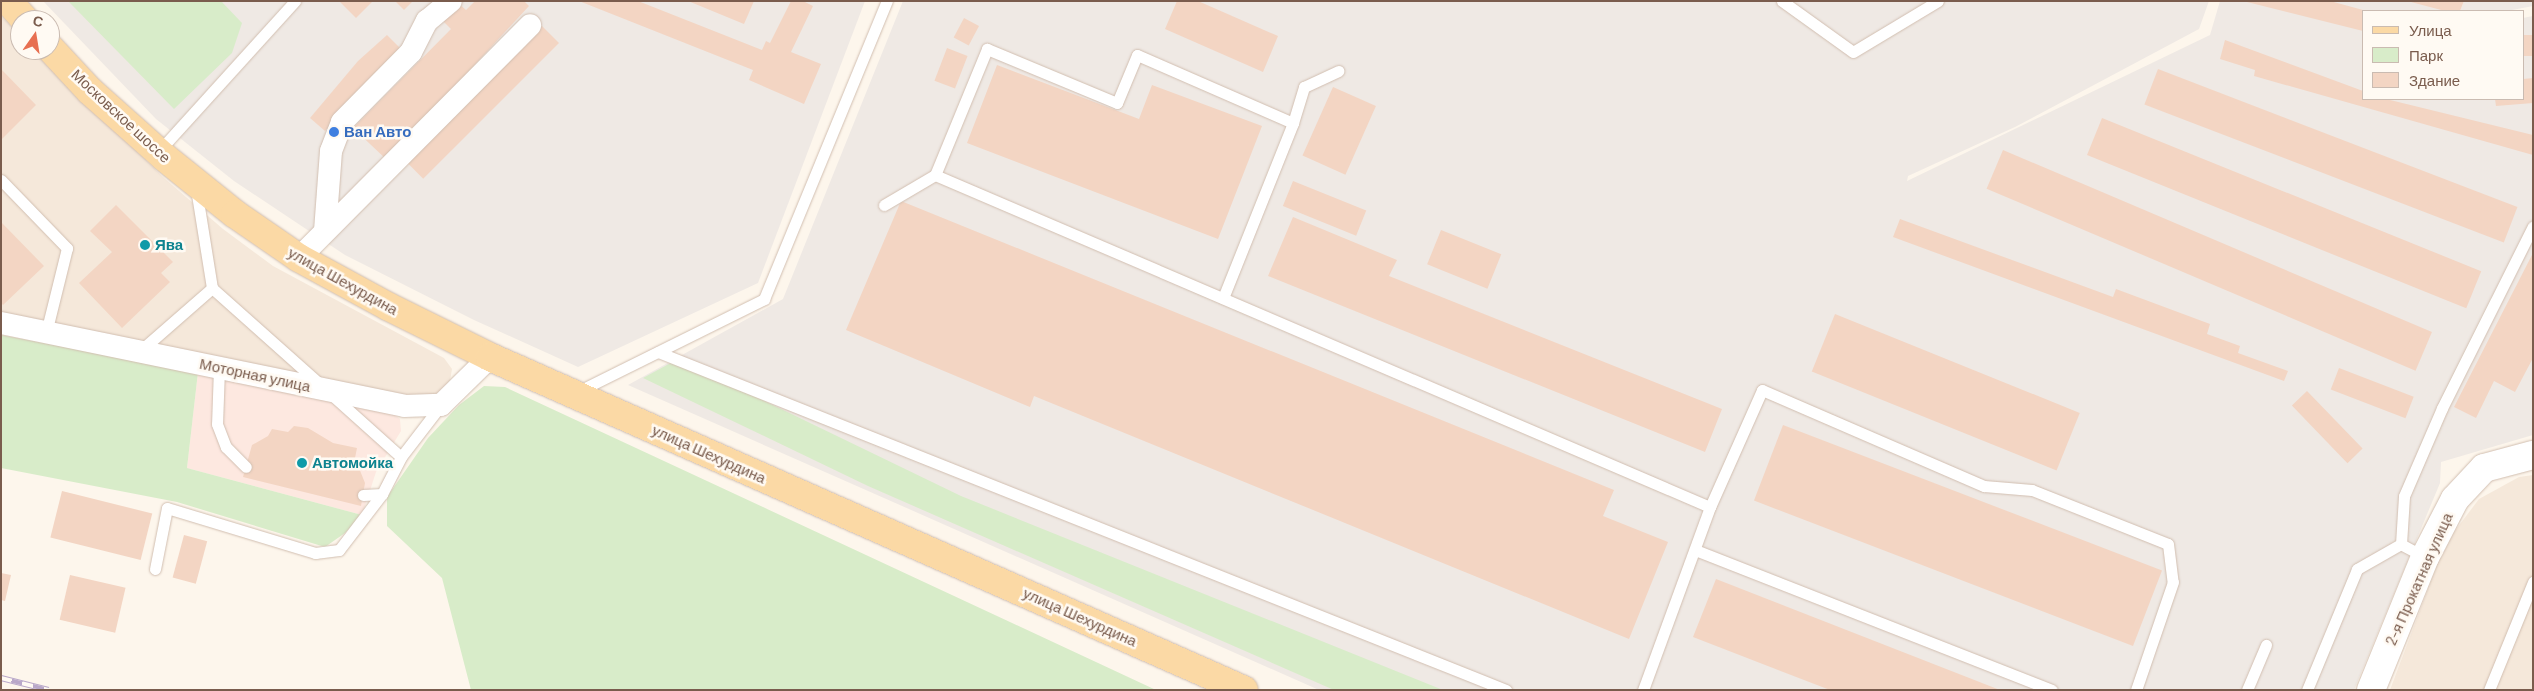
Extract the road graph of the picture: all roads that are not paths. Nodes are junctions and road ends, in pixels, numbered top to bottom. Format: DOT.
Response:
graph roads {
  1 [pos="295,1"];
  2 [pos="451,1"];
  3 [pos="887,1"];
  4 [pos="1782,1"];
  5 [pos="1938,1"];
  6 [pos="530,25"];
  7 [pos="60,59"];
  8 [pos="1339,71"];
  9 [pos="1292,123"];
  10 [pos="158,152"];
  11 [pos="935,175"];
  12 [pos="1,180"];
  13 [pos="194,181"];
  14 [pos="884,205"];
  15 [pos="2533,226"];
  16 [pos="325,231"];
  17 [pos="299,258"];
  18 [pos="212,288"];
  19 [pos="1223,298"];
  20 [pos="1,323"];
  21 [pos="46,333"];
  22 [pos="140,351"];
  23 [pos="658,352"];
  24 [pos="490,357"];
  25 [pos="219,368"];
  26 [pos="326,390"];
  27 [pos="573,394"];
  28 [pos="441,405"];
  29 [pos="2533,455"];
  30 [pos="401,457"];
  31 [pos="246,467"];
  32 [pos="363,494"];
  33 [pos="382,494"];
  34 [pos="1710,508"];
  35 [pos="2401,544"];
  36 [pos="1695,550"];
  37 [pos="2425,556"];
  38 [pos="154,569"];
  39 [pos="2533,582"];
  40 [pos="2266,645"];
  41 [pos="2374,689"];
  42 [pos="1244,690"];
  43 [pos="1506,690"];
  44 [pos="1643,690"];
  45 [pos="2052,690"];
  46 [pos="2136,690"];
  47 [pos="2247,690"];
  48 [pos="2307,690"];
  49 [pos="2489,690"];
  1 -- 10 [label="lane"];
  2 -- 16 [label="street"];
  3 -- 23 [label="lane"];
  4 -- 5 [label="lane"];
  6 -- 16 [label="street"];
  7 -- 10 [label="main road, Московское шоссе"];
  8 -- 9 [label="lane"];
  9 -- 11 [label="lane"];
  9 -- 19 [label="lane"];
  10 -- 13 [label="main road, Московское шоссе"];
  11 -- 14 [label="lane"];
  11 -- 19 [label="lane"];
  12 -- 21 [label="lane"];
  13 -- 17 [label="main road, улица Шехурдина"];
  13 -- 18 [label="lane"];
  15 -- 35 [label="lane"];
  16 -- 17 [label="street"];
  17 -- 24 [label="main road, улица Шехурдина"];
  18 -- 22 [label="lane"];
  18 -- 26 [label="lane"];
  19 -- 34 [label="lane"];
  20 -- 21 [label="street, Моторная улица"];
  21 -- 22 [label="street, Моторная улица"];
  22 -- 25 [label="street, Моторная улица"];
  23 -- 27 [label="lane"];
  23 -- 43 [label="lane"];
  24 -- 27 [label="main road, улица Шехурдина"];
  24 -- 28 [label="street"];
  25 -- 26 [label="street, Моторная улица"];
  25 -- 31 [label="lane"];
  26 -- 28 [label="street, Моторная улица"];
  26 -- 30 [label="lane"];
  27 -- 42 [label="main road, улица Шехурдина"];
  28 -- 30 [label="lane"];
  29 -- 37 [label="street, 2-я Прокатная улица"];
  30 -- 33 [label="lane"];
  32 -- 33 [label="lane"];
  33 -- 38 [label="lane"];
  34 -- 36 [label="lane"];
  34 -- 46 [label="lane"];
  35 -- 37 [label="lane"];
  35 -- 48 [label="lane"];
  36 -- 44 [label="lane"];
  36 -- 45 [label="lane"];
  37 -- 41 [label="street, 2-я Прокатная улица"];
  39 -- 49 [label="lane"];
  40 -- 47 [label="lane"];
}
